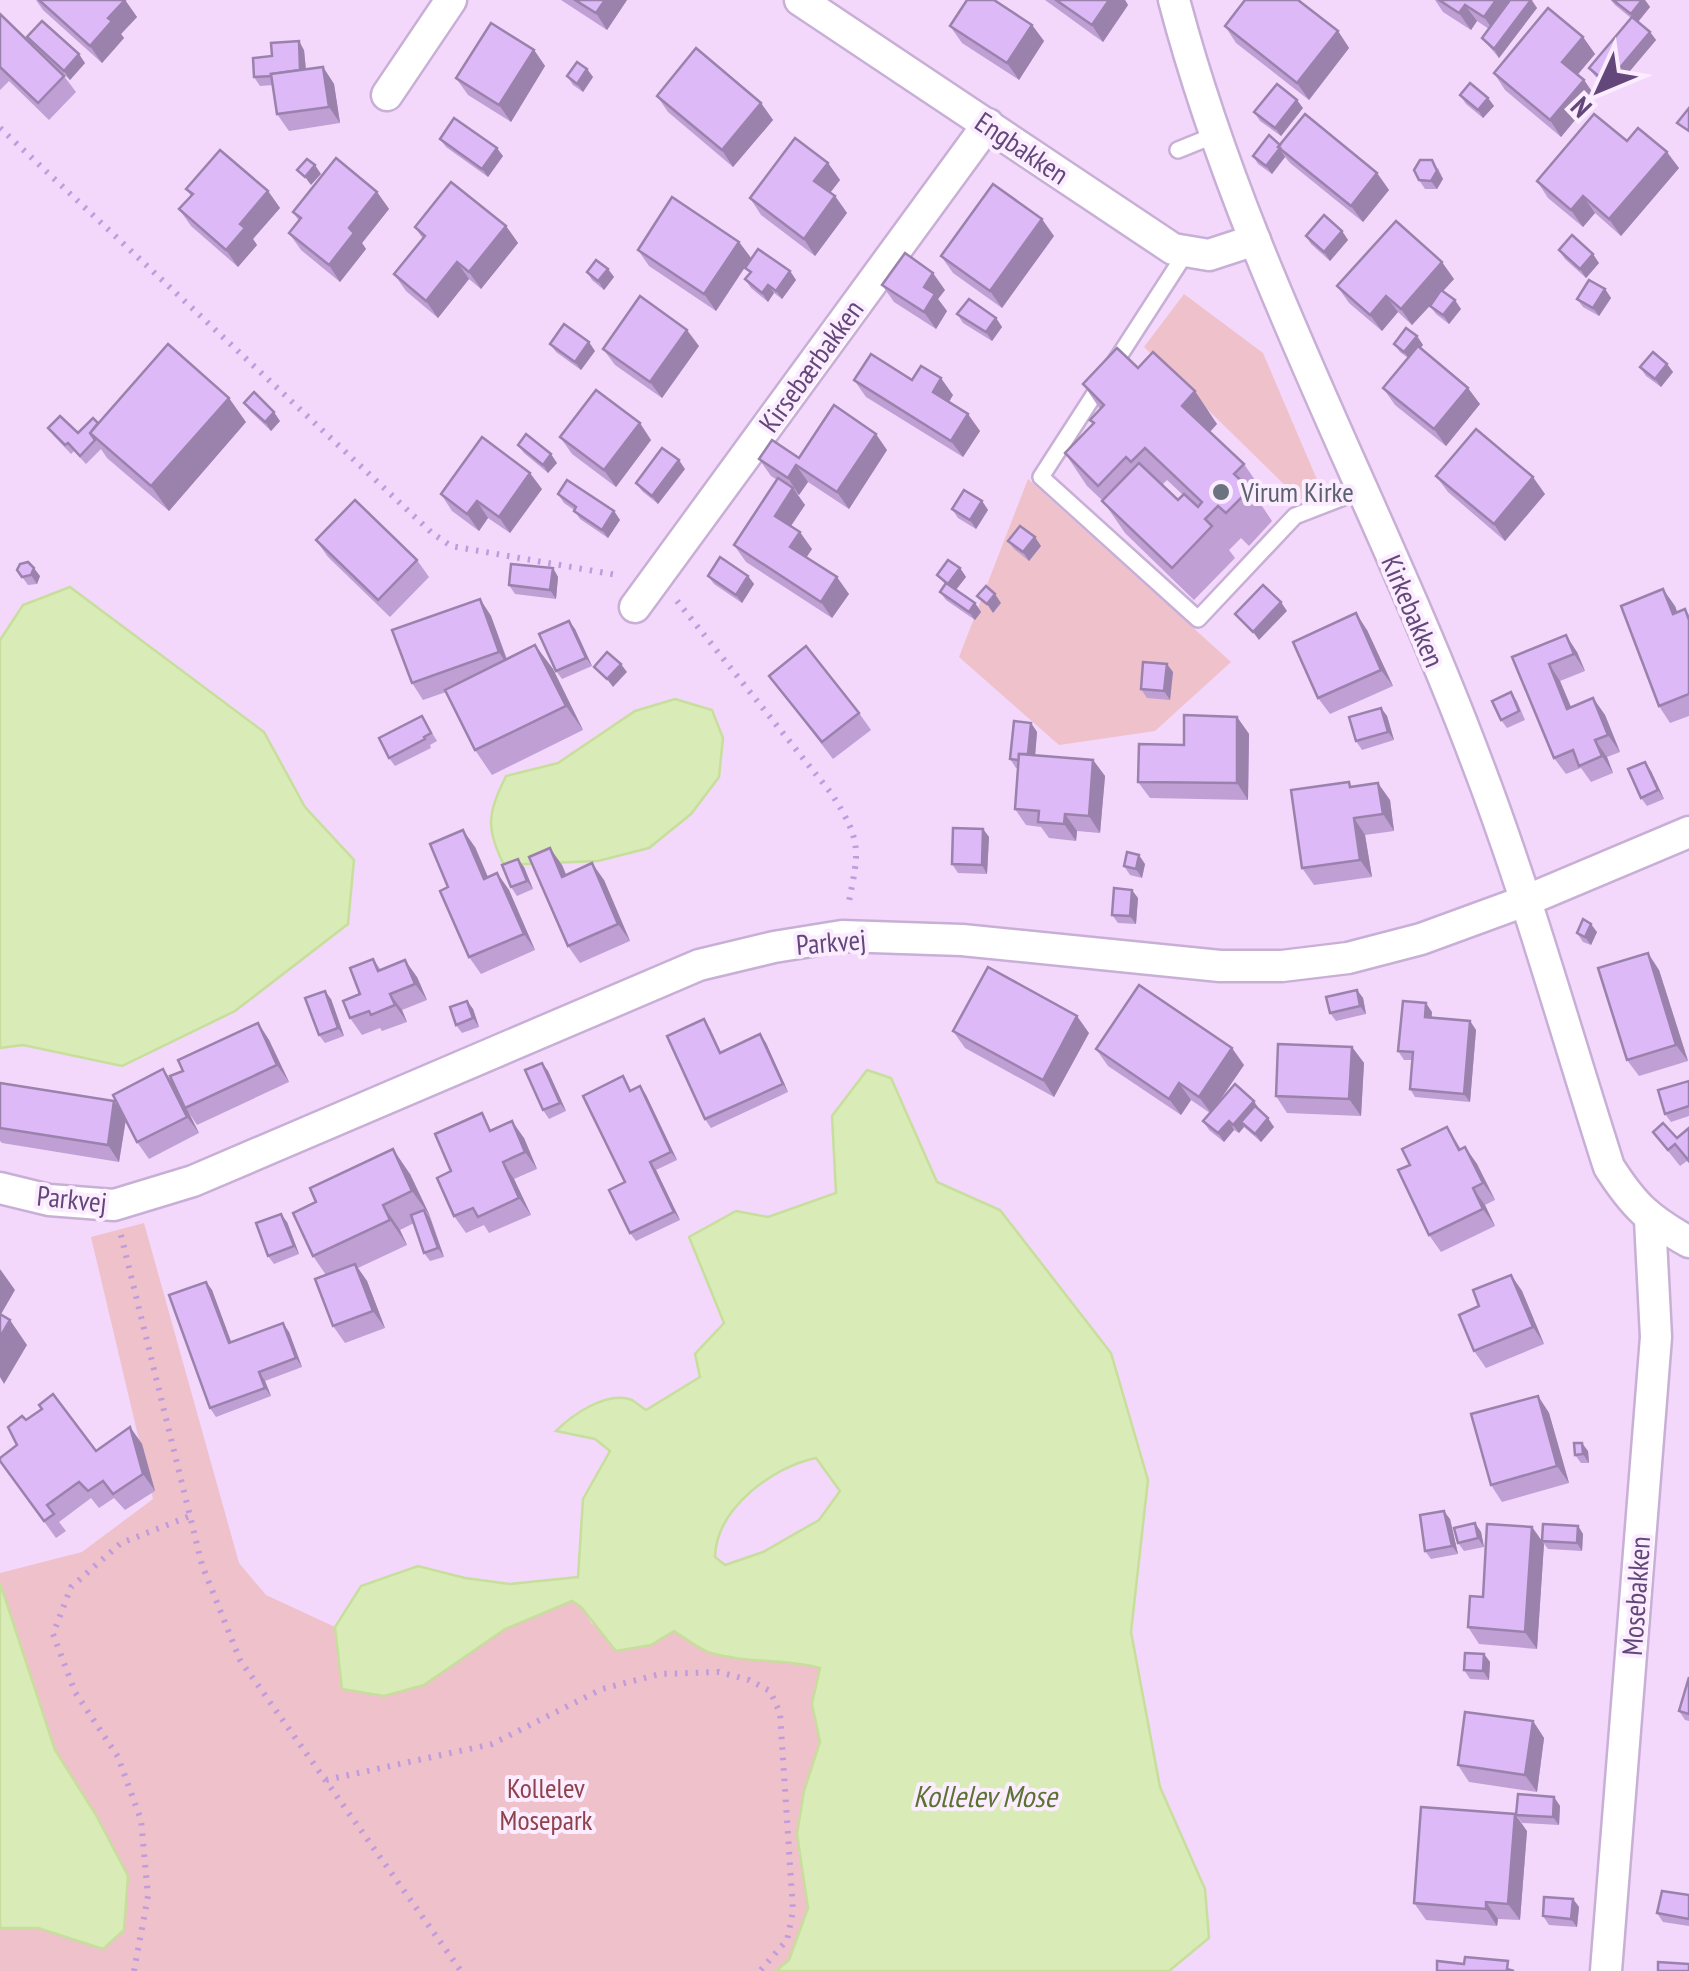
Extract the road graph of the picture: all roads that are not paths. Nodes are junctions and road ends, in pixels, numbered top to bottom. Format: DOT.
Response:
graph roads {
  1 [pos="451,0"];
  2 [pos="800,0"];
  3 [pos="1174,0"];
  4 [pos="388,95"];
  5 [pos="988,124"];
  6 [pos="1216,135"];
  7 [pos="1178,150"];
  8 [pos="1255,240"];
  9 [pos="1187,251"];
  10 [pos="1362,490"];
  11 [pos="635,607"];
  12 [pos="1689,832"];
  13 [pos="1524,900"];
  14 [pos="0,1188"];
  15 [pos="1650,1220"];
  16 [pos="1689,1242"];
  17 [pos="1606,1971"];
  1 -- 4 [label="street"];
  2 -- 5 [label="street, Engbakken"];
  3 -- 6 [label="street, Kirkebakken"];
  5 -- 9 [label="street, Engbakken"];
  5 -- 11 [label="street, Kirsebærbakken"];
  6 -- 7 [label="lane"];
  6 -- 8 [label="street, Kirkebakken"];
  8 -- 9 [label="street"];
  8 -- 10 [label="street, Kirkebakken"];
  9 -- 10 [label="lane"];
  10 -- 13 [label="street, Kirkebakken"];
  12 -- 13 [label="street, Parkvej"];
  13 -- 14 [label="street, Parkvej"];
  13 -- 15 [label="street, Kirkebakken"];
  15 -- 16 [label="street"];
  15 -- 17 [label="street, Mosebakken"];
}
